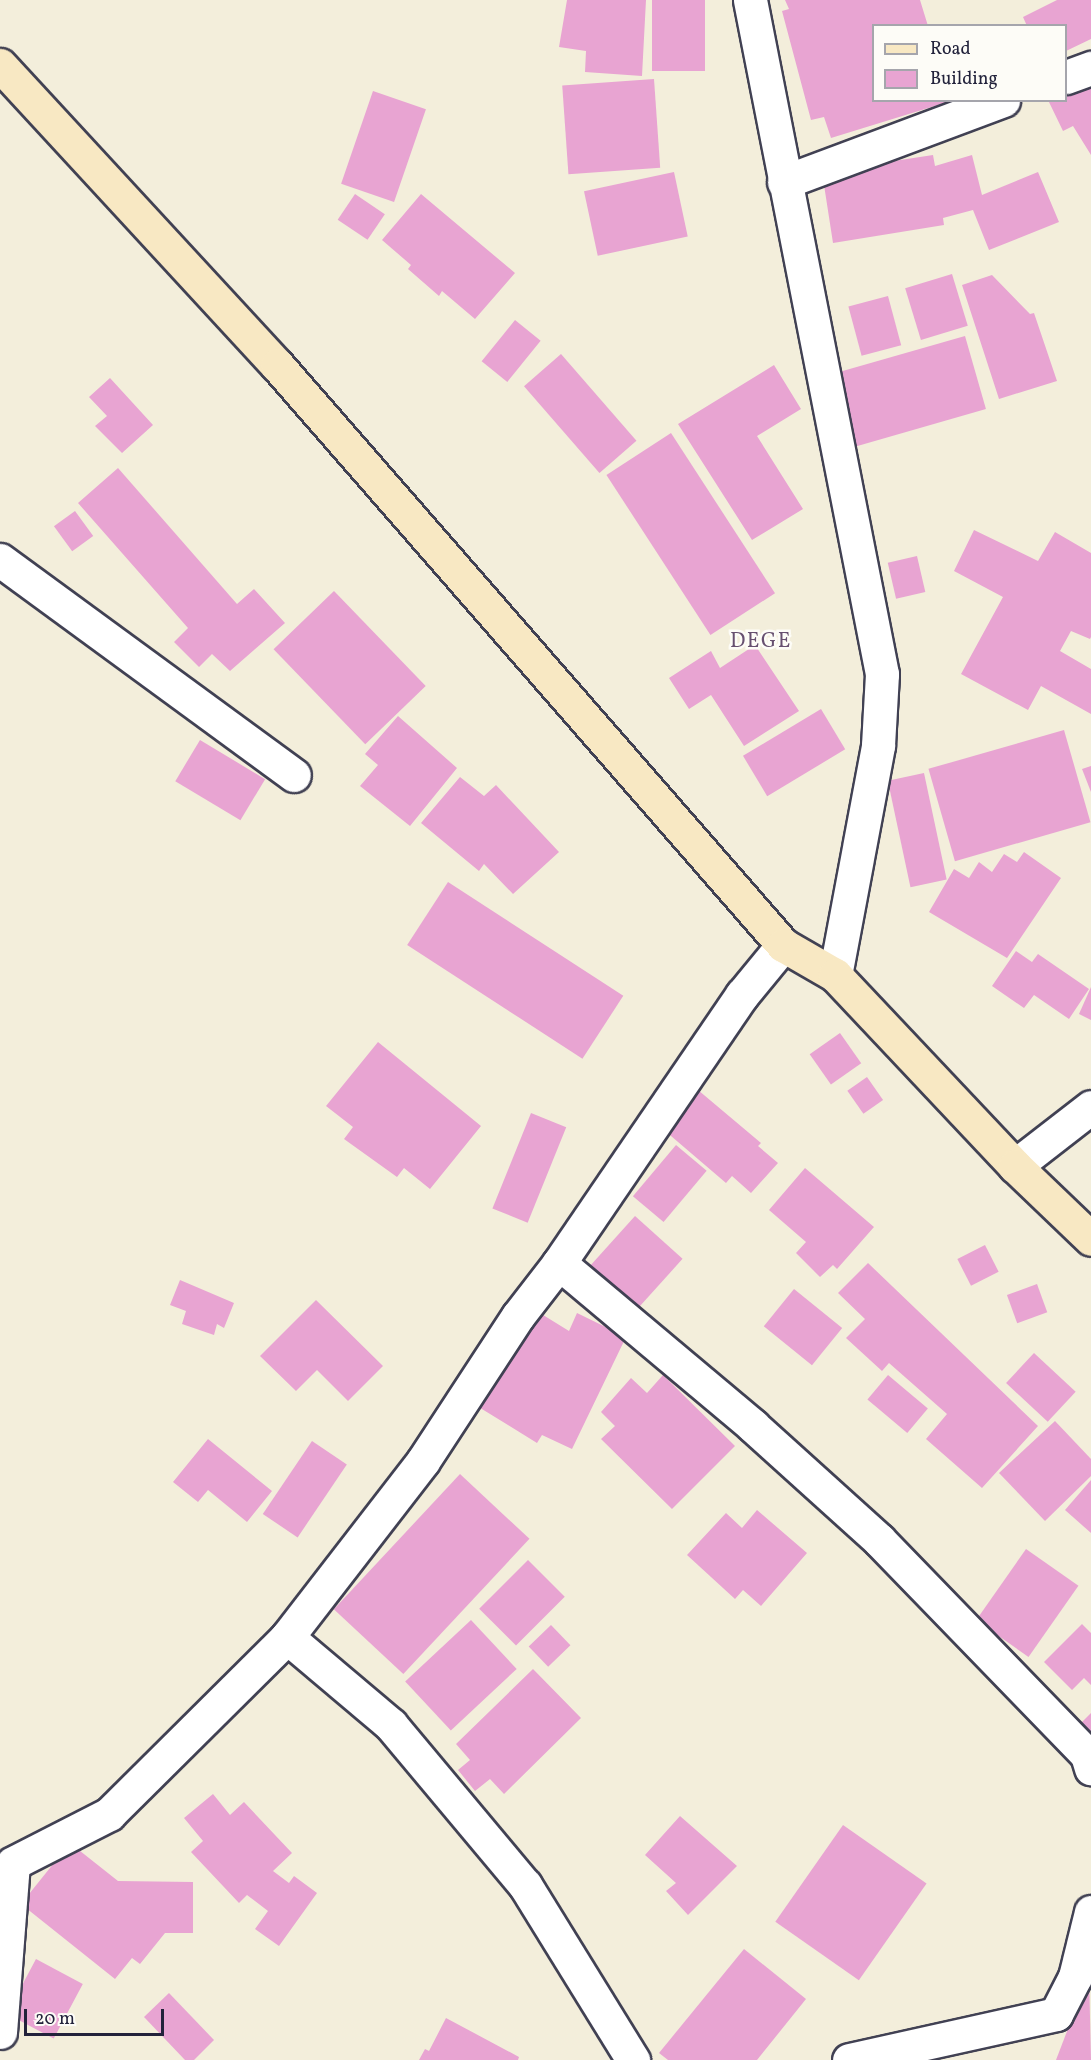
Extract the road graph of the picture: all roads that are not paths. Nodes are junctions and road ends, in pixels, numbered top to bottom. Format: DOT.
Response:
graph roads {
  1 [pos="750,0"];
  2 [pos="0,65"];
  3 [pos="1091,68"];
  4 [pos="1067,76"];
  5 [pos="998,102"];
  6 [pos="784,182"];
  7 [pos="0,560"];
  8 [pos="294,776"];
  9 [pos="783,945"];
  10 [pos="835,975"];
  11 [pos="1091,1107"];
  12 [pos="1015,1166"];
  13 [pos="1091,1239"];
  14 [pos="559,1263"];
  15 [pos="287,1637"];
  16 [pos="1091,1768"];
  17 [pos="6,1864"];
  18 [pos="1091,1912"];
  19 [pos="0,2032"];
  20 [pos="633,2060"];
  21 [pos="849,2060"];
  1 -- 6 [label="street"];
  2 -- 9 [label="main road"];
  3 -- 4 [label="street"];
  5 -- 6 [label="street"];
  6 -- 10 [label="street"];
  7 -- 8 [label="street"];
  9 -- 10 [label="main road"];
  9 -- 14 [label="street"];
  10 -- 12 [label="main road"];
  11 -- 12 [label="street"];
  12 -- 13 [label="main road"];
  14 -- 15 [label="street"];
  14 -- 16 [label="street"];
  15 -- 17 [label="street"];
  15 -- 20 [label="street"];
  17 -- 19 [label="street"];
  18 -- 21 [label="street"];
}
